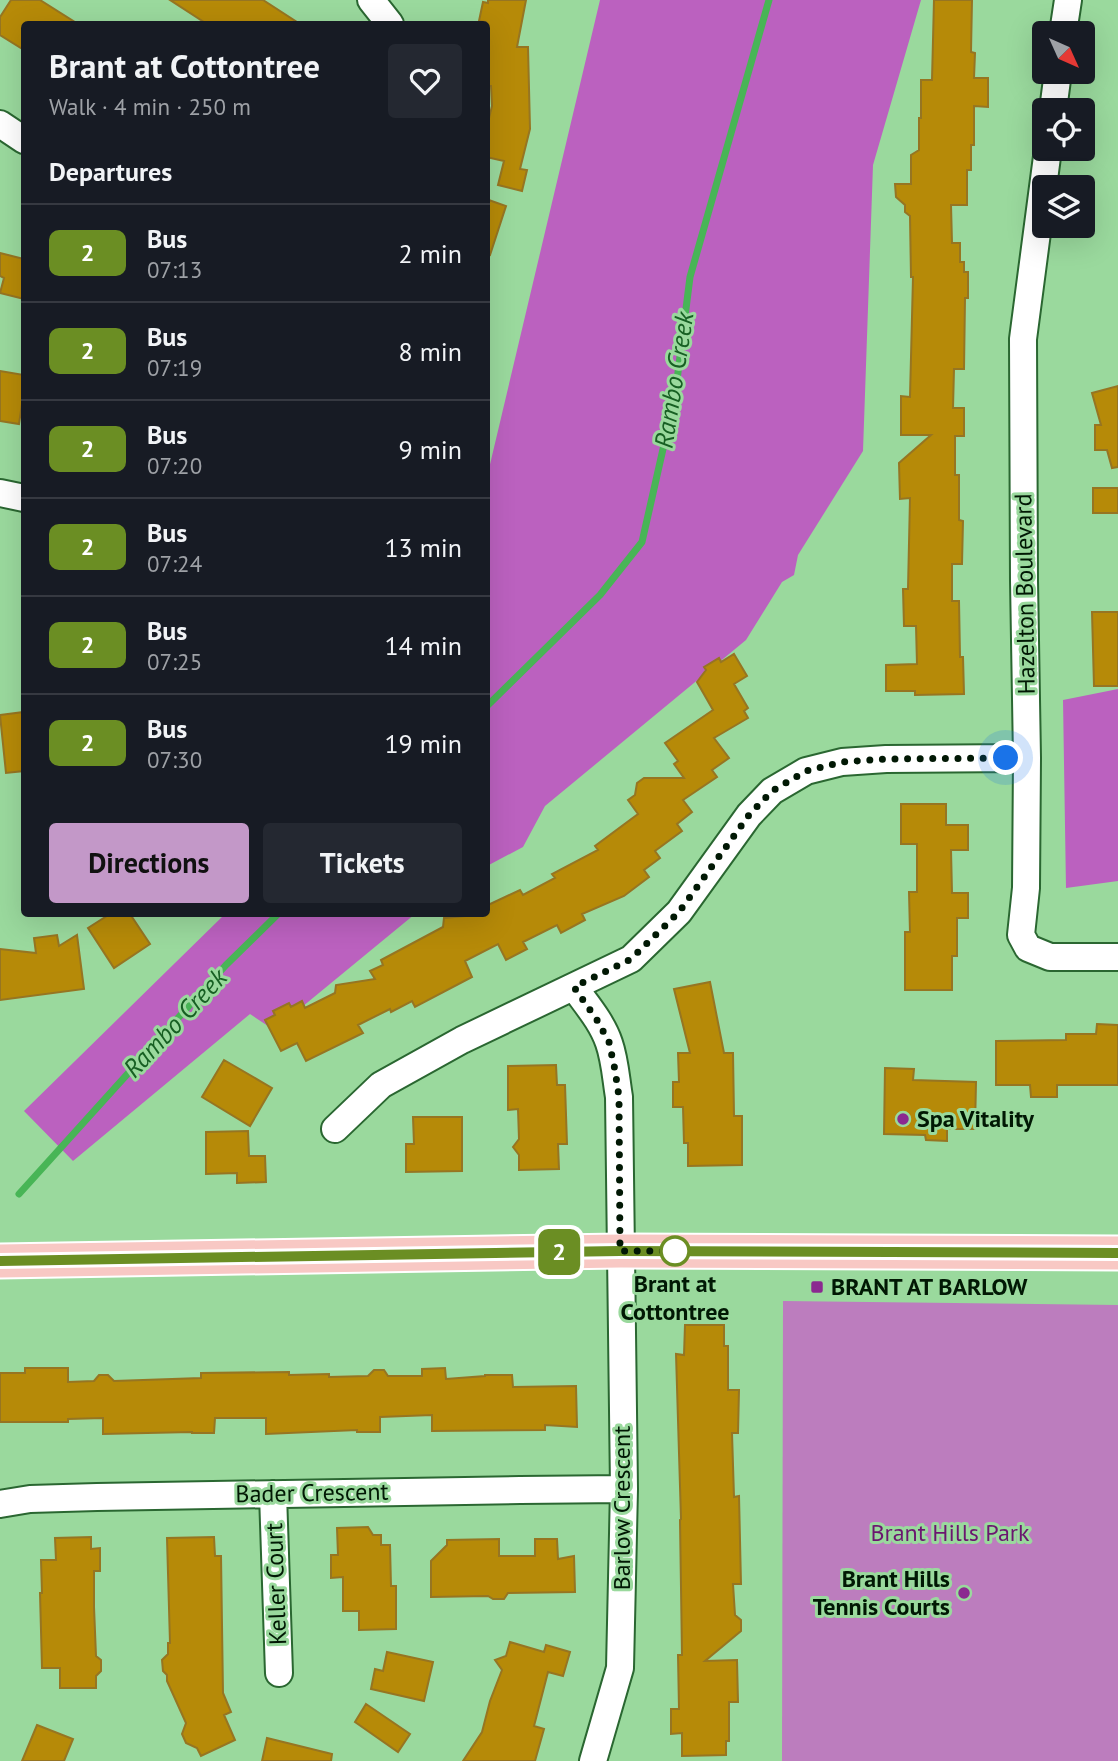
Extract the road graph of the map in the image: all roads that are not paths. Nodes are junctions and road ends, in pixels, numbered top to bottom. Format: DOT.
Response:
graph roads {
  1 [pos="371,0"];
  2 [pos="1068,0"];
  3 [pos="388,21"];
  4 [pos="1065,21"];
  5 [pos="0,124"];
  6 [pos="21,138"];
  7 [pos="1046,161"];
  8 [pos="0,493"];
  9 [pos="21,497"];
  10 [pos="1027,758"];
  11 [pos="1118,957"];
  12 [pos="574,987"];
  13 [pos="335,1129"];
  14 [pos="620,1251"];
  15 [pos="1118,1253"];
  16 [pos="0,1261"];
  17 [pos="624,1489"];
  18 [pos="273,1494"];
  19 [pos="0,1504"];
  20 [pos="279,1673"];
  21 [pos="593,1761"];
  1 -- 3 [label="street"];
  2 -- 4 [label="street"];
  5 -- 6 [label="street"];
  7 -- 10 [label="street, Hazelton Boulevard"];
  8 -- 9 [label="street"];
  10 -- 11 [label="street, Hazelton Boulevard"];
  10 -- 12 [label="street"];
  12 -- 13 [label="street"];
  12 -- 14 [label="street, Barlow Crescent"];
  14 -- 15 [label="main road"];
  14 -- 16 [label="main road"];
  14 -- 17 [label="street, Barlow Crescent"];
  17 -- 18 [label="street, Bader Crescent"];
  17 -- 21 [label="street, Barlow Crescent"];
  18 -- 19 [label="street, Bader Crescent"];
  18 -- 20 [label="street, Keller Court"];
}
